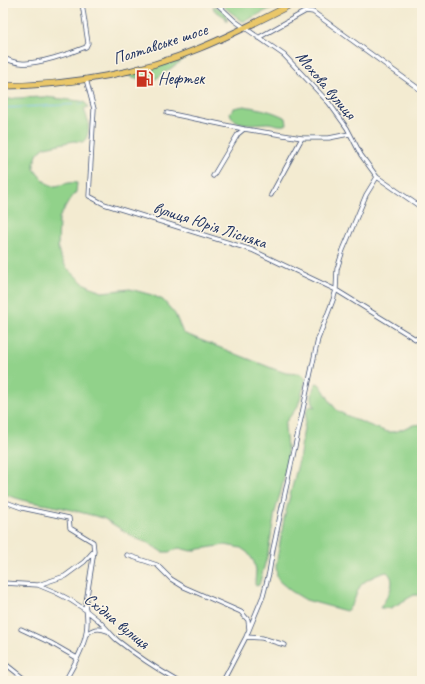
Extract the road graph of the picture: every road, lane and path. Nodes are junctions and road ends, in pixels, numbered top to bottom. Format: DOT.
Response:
graph roads {
  1 [pos="82,3"];
  2 [pos="216,3"];
  3 [pos="294,3"];
  4 [pos="245,28"];
  5 [pos="258,38"];
  6 [pos="3,58"];
  7 [pos="86,79"];
  8 [pos="3,86"];
  9 [pos="422,91"];
  10 [pos="167,113"];
  11 [pos="244,128"];
  12 [pos="349,134"];
  13 [pos="302,138"];
  14 [pos="213,176"];
  15 [pos="377,177"];
  16 [pos="271,194"];
  17 [pos="422,208"];
  18 [pos="336,290"];
  19 [pos="422,343"];
  20 [pos="3,501"];
  21 [pos="94,551"];
  22 [pos="127,555"];
  23 [pos="3,583"];
  24 [pos="38,585"];
  25 [pos="85,609"];
  26 [pos="21,629"];
  27 [pos="249,630"];
  28 [pos="108,632"];
  29 [pos="87,635"];
  30 [pos="246,637"];
  31 [pos="285,645"];
  32 [pos="77,658"];
  33 [pos="3,662"];
  34 [pos="27,681"];
  35 [pos="65,681"];
  36 [pos="178,681"];
  37 [pos="222,681"];
  1 -- 6 [label="street"];
  2 -- 4 [label="street, Мохова вулиця"];
  3 -- 4 [label="main road, Полтавське шосе"];
  4 -- 5 [label="street, Мохова вулиця"];
  4 -- 7 [label="main road, Полтавське шосе"];
  5 -- 9 [label="street"];
  5 -- 12 [label="street, Мохова вулиця"];
  7 -- 8 [label="main road, Полтавське шосе"];
  7 -- 18 [label="street, вулиця Юрія Лісняка"];
  10 -- 11 [label="street"];
  11 -- 13 [label="street"];
  11 -- 14 [label="street"];
  12 -- 13 [label="street"];
  12 -- 15 [label="street, Мохова вулиця"];
  13 -- 16 [label="street"];
  15 -- 17 [label="street, Мохова вулиця"];
  15 -- 18 [label="street"];
  18 -- 19 [label="street, вулиця Юрія Лісняка"];
  18 -- 27 [label="street"];
  20 -- 21 [label="street"];
  21 -- 24 [label="street"];
  21 -- 25 [label="street"];
  22 -- 27 [label="street"];
  23 -- 24 [label="street"];
  24 -- 25 [label="street, Східна вулиця"];
  25 -- 28 [label="street, Східна вулиця"];
  25 -- 29 [label="street"];
  26 -- 32 [label="street"];
  27 -- 30 [label="street"];
  28 -- 29 [label="street"];
  28 -- 36 [label="street, Східна вулиця"];
  29 -- 32 [label="street"];
  30 -- 31 [label="street"];
  30 -- 37 [label="street"];
  32 -- 35 [label="street"];
  33 -- 34 [label="street"];
}
